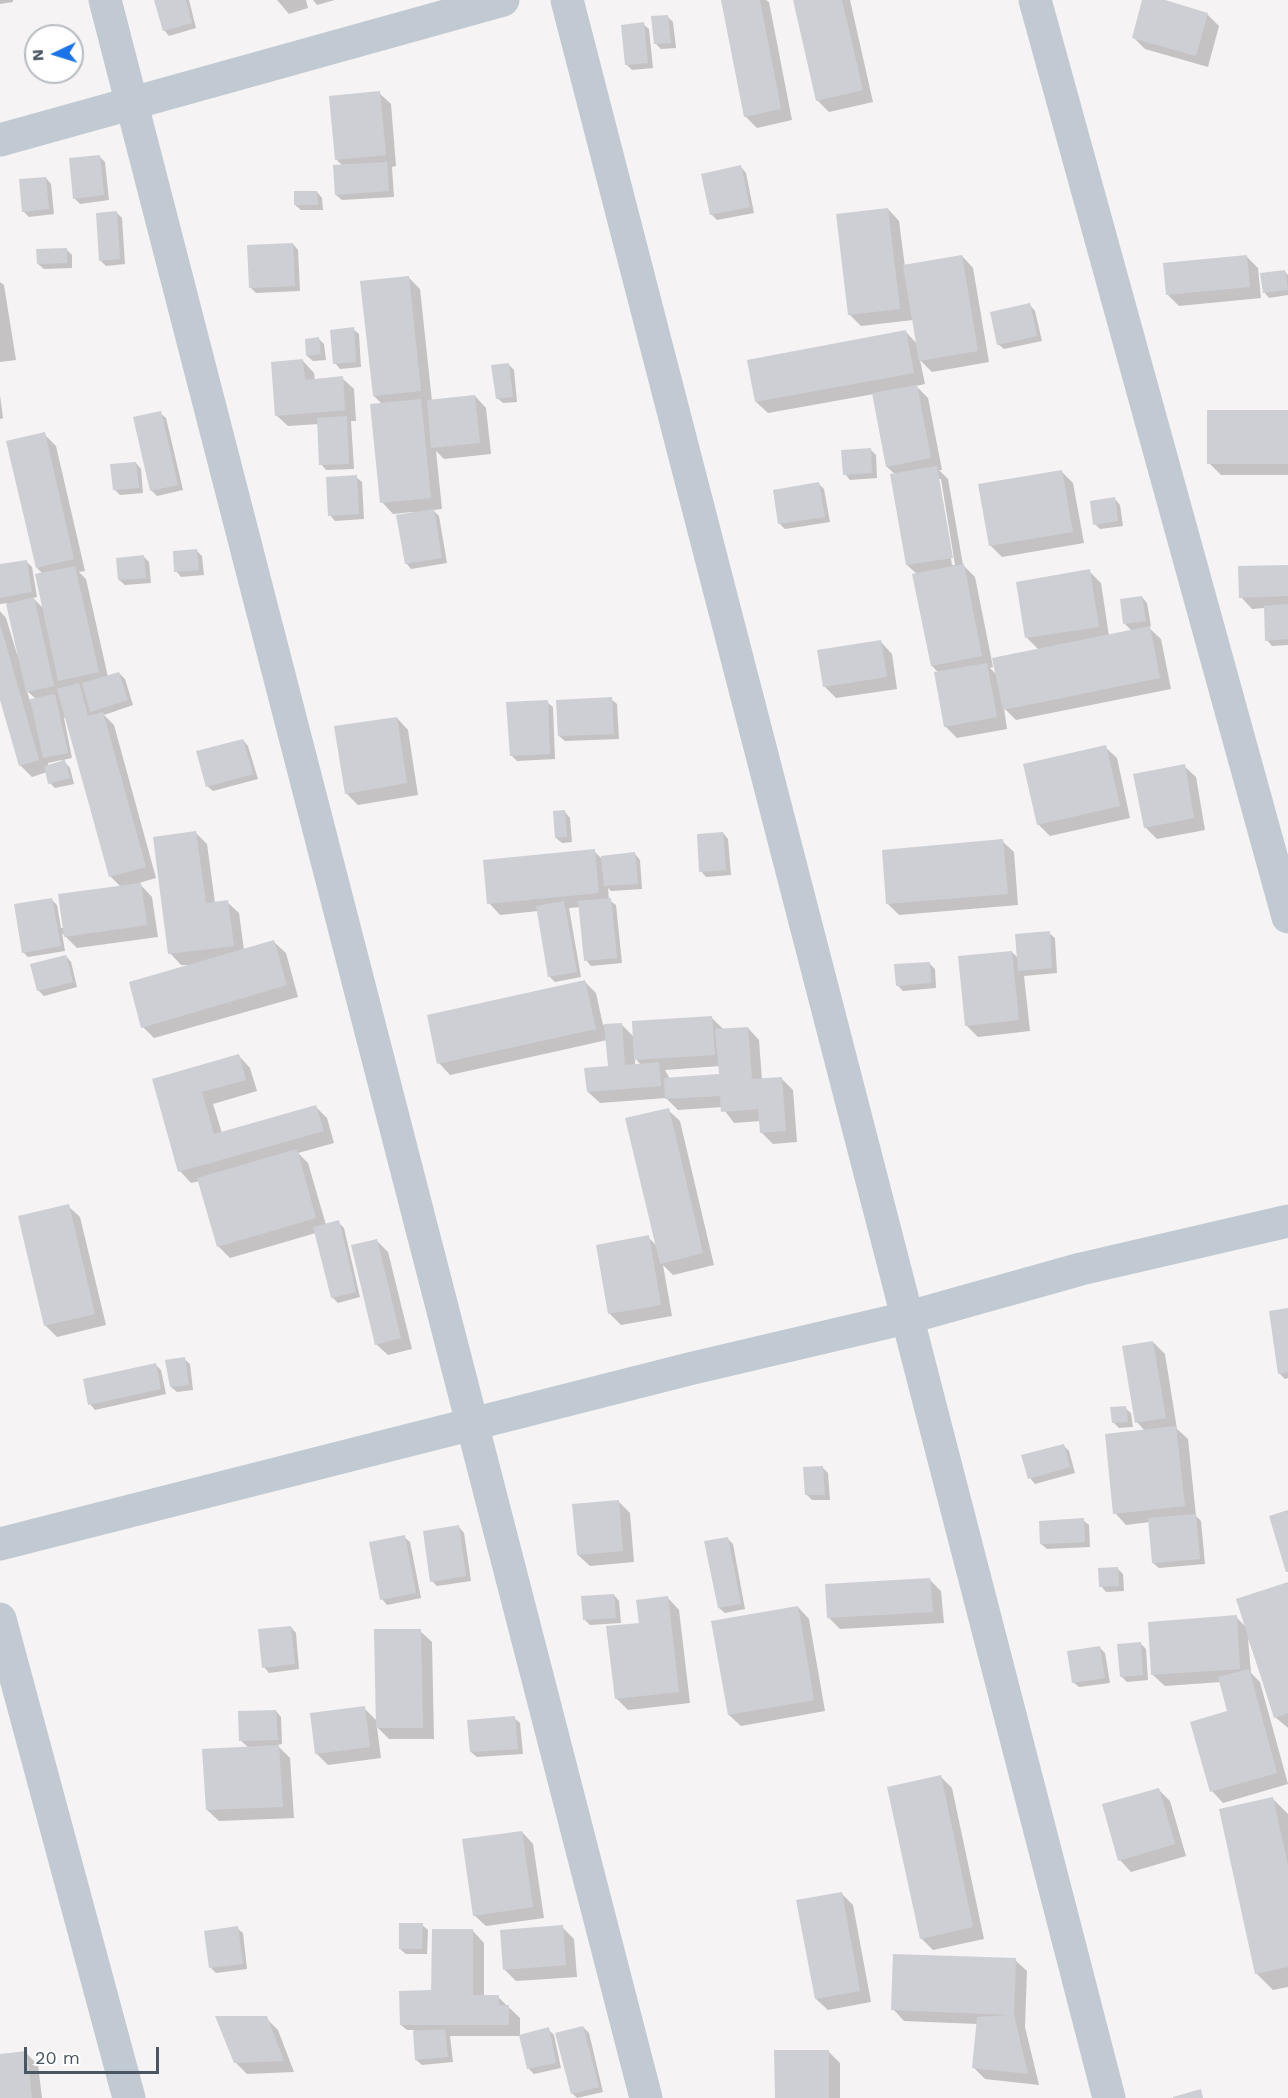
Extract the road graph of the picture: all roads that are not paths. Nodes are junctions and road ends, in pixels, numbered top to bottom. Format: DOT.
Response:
graph roads {
  1 [pos="105,0"];
  2 [pos="503,0"];
  3 [pos="567,0"];
  4 [pos="1035,0"];
  5 [pos="133,105"];
  6 [pos="0,140"];
  7 [pos="1288,917"];
  8 [pos="1288,1221"];
  9 [pos="906,1318"];
  10 [pos="474,1424"];
  11 [pos="0,1544"];
  12 [pos="0,1619"];
  13 [pos="129,2098"];
  14 [pos="646,2098"];
  15 [pos="1109,2098"];
  1 -- 5 [label="street"];
  2 -- 5 [label="street"];
  3 -- 9 [label="street"];
  4 -- 7 [label="street"];
  5 -- 6 [label="street"];
  5 -- 10 [label="street"];
  8 -- 9 [label="street"];
  9 -- 10 [label="street"];
  9 -- 15 [label="street"];
  10 -- 11 [label="street"];
  10 -- 14 [label="street"];
  12 -- 13 [label="street"];
}
